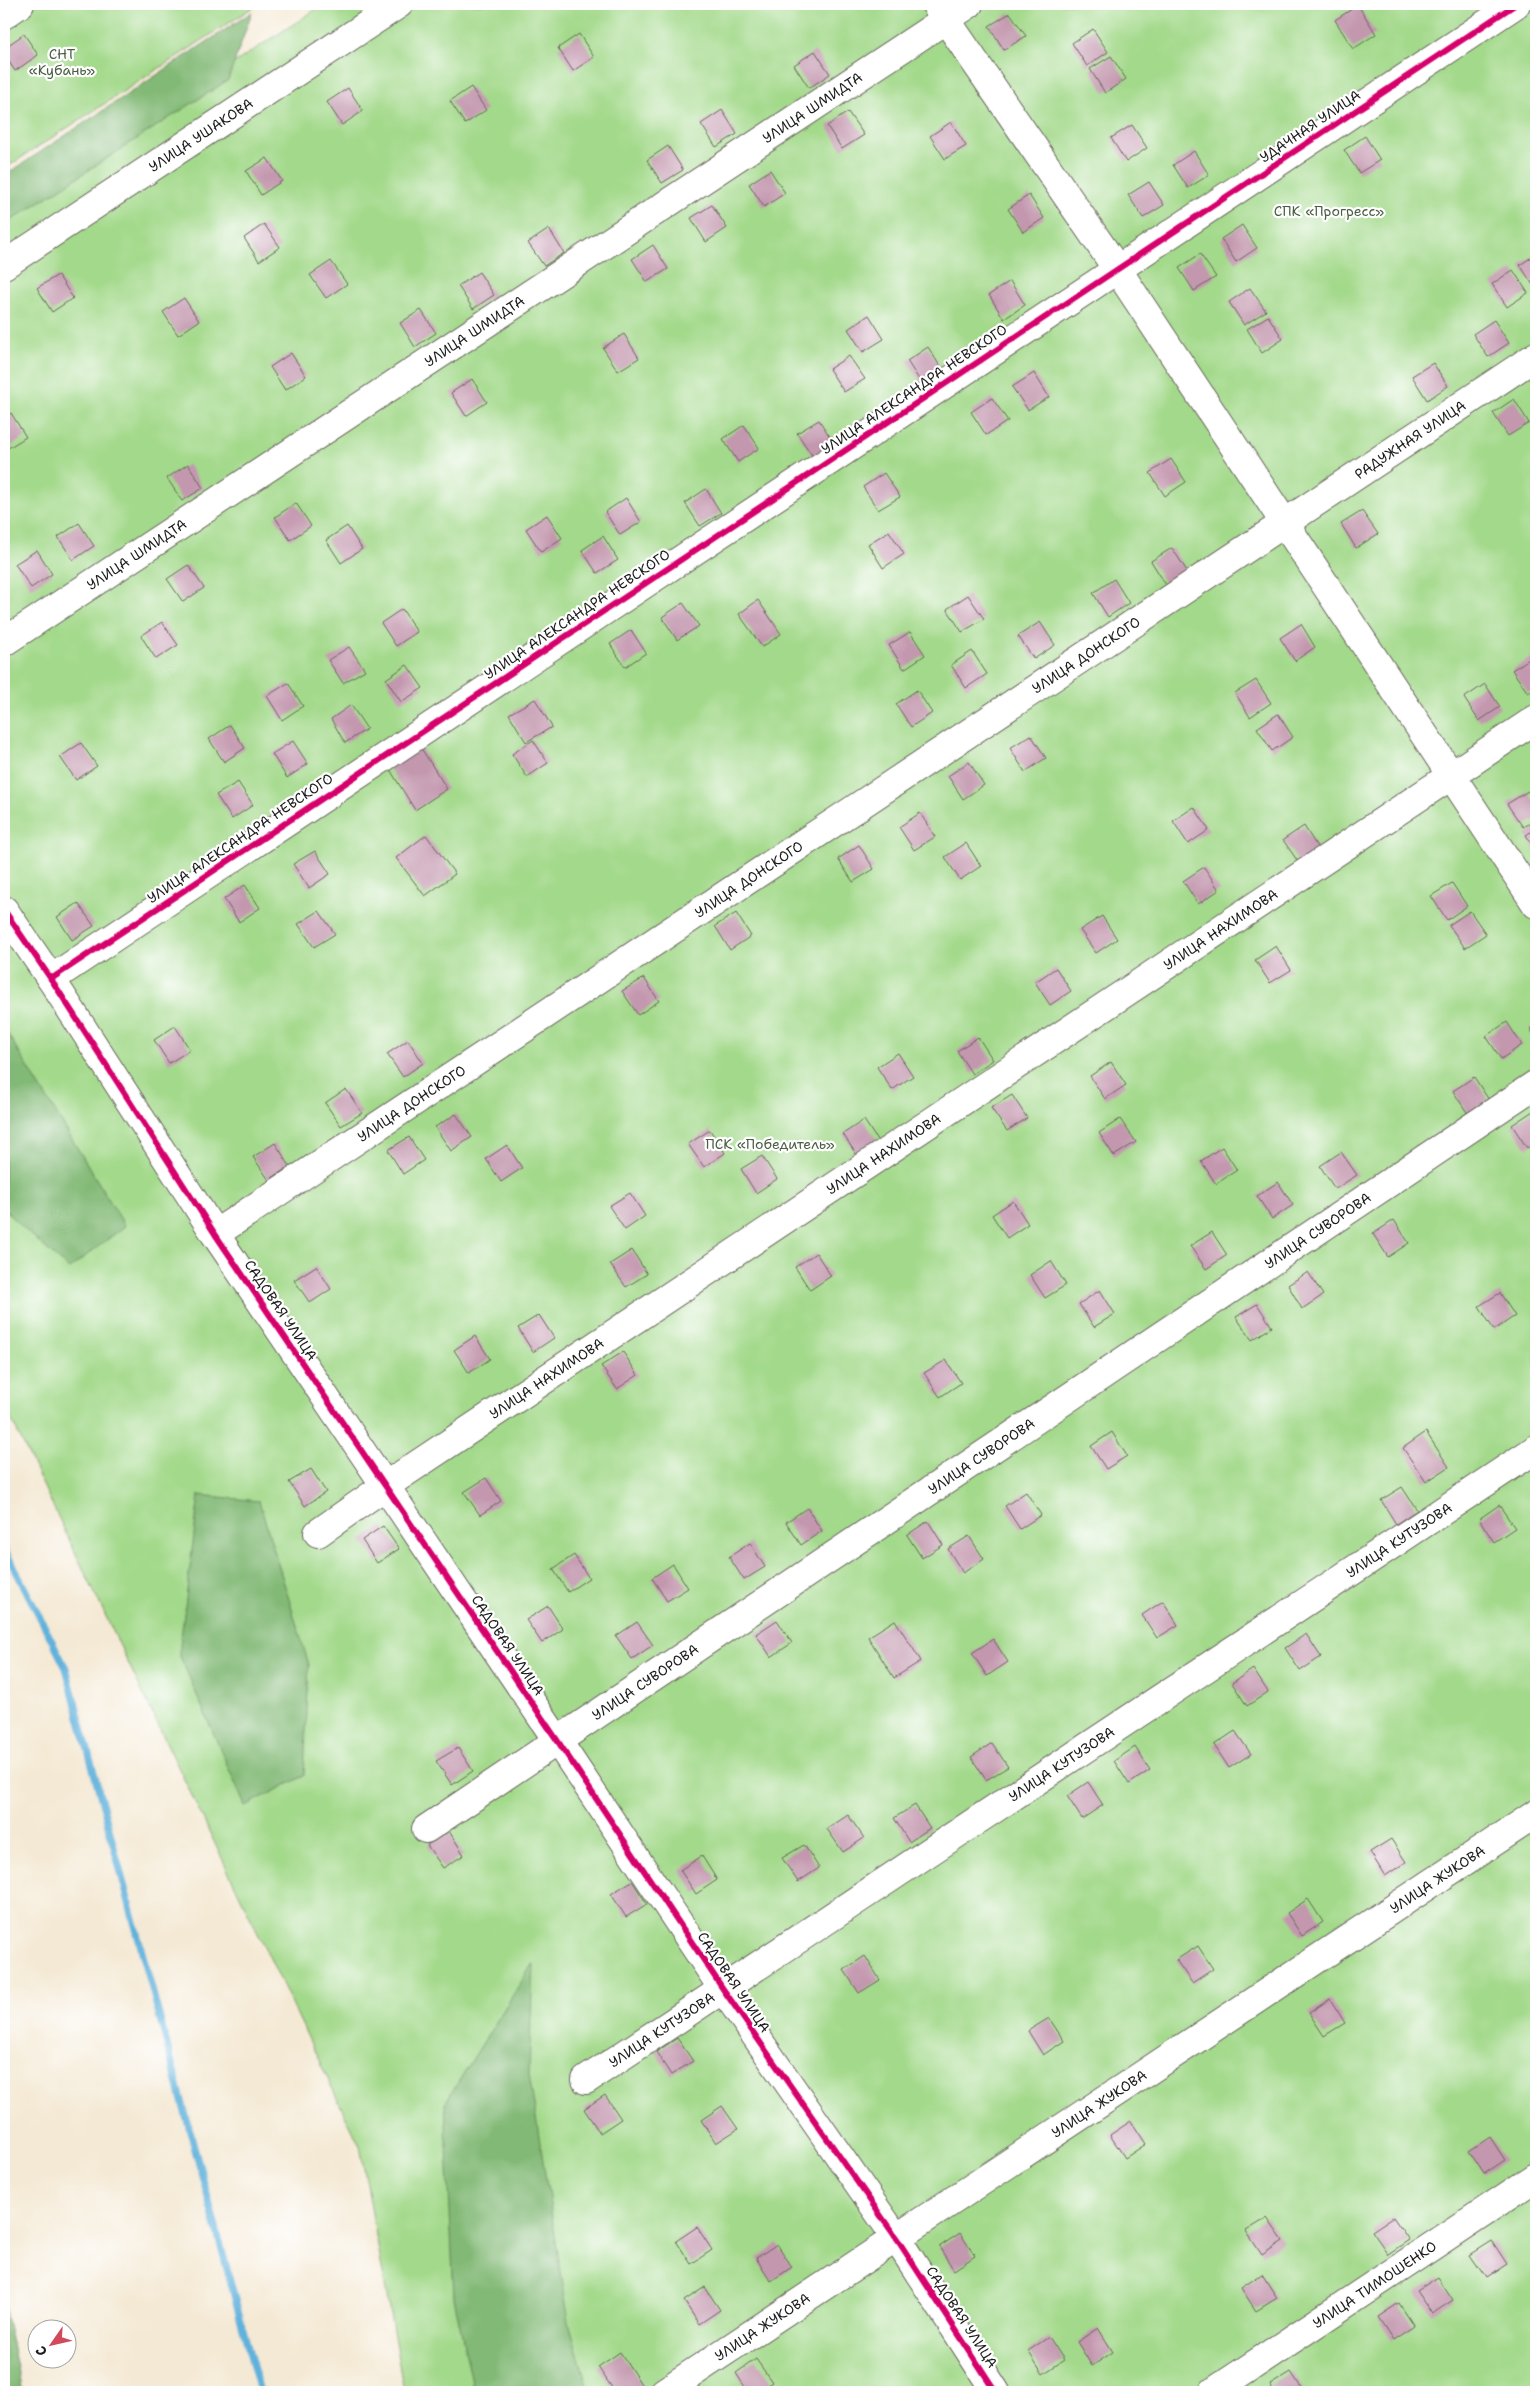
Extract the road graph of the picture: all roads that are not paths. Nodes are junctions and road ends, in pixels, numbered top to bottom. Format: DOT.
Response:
graph roads {
  1 [pos="20,4"];
  2 [pos="399,4"];
  3 [pos="970,4"];
  4 [pos="1516,4"];
  5 [pos="940,12"];
  6 [pos="4,15"];
  7 [pos="4,265"];
  8 [pos="1117,269"];
  9 [pos="1536,356"];
  10 [pos="1284,524"];
  11 [pos="4,642"];
  12 [pos="1536,719"];
  13 [pos="1451,776"];
  14 [pos="1536,904"];
  15 [pos="4,910"];
  16 [pos="51,979"];
  17 [pos="1536,1084"];
  18 [pos="215,1234"];
  19 [pos="1536,1449"];
  20 [pos="385,1486"];
  21 [pos="318,1533"];
  22 [pos="557,1740"];
  23 [pos="1536,1814"];
  24 [pos="426,1829"];
  25 [pos="722,1989"];
  26 [pos="586,2080"];
  27 [pos="1536,2178"];
  28 [pos="897,2240"];
  29 [pos="664,2392"];
  30 [pos="996,2392"];
  31 [pos="1213,2392"];
  1 -- 6 [label="street"];
  2 -- 7 [label="street, УЛИЦА УШАКОВА"];
  3 -- 5 [label="street, УЛИЦА ШМИДТА"];
  4 -- 8 [label="street, УДАЧНАЯ УЛИЦА"];
  5 -- 8 [label="street"];
  5 -- 11 [label="street, УЛИЦА ШМИДТА"];
  8 -- 10 [label="street"];
  8 -- 16 [label="street, УЛИЦА АЛЕКСАНДРА НЕВСКОГО"];
  9 -- 10 [label="street, РАДУЖНАЯ УЛИЦА"];
  10 -- 13 [label="street"];
  10 -- 18 [label="street, УЛИЦА ДОНСКОГО"];
  12 -- 13 [label="street, УЛИЦА НАХИМОВА"];
  13 -- 14 [label="street"];
  13 -- 20 [label="street, УЛИЦА НАХИМОВА"];
  15 -- 16 [label="street, САДОВАЯ УЛИЦА"];
  16 -- 18 [label="street, САДОВАЯ УЛИЦА"];
  17 -- 22 [label="street, УЛИЦА СУВОРОВА"];
  18 -- 20 [label="street, САДОВАЯ УЛИЦА"];
  19 -- 25 [label="street, УЛИЦА КУТУЗОВА"];
  20 -- 21 [label="street, УЛИЦА НАХИМОВА"];
  20 -- 22 [label="street, САДОВАЯ УЛИЦА"];
  22 -- 24 [label="street, УЛИЦА СУВОРОВА"];
  22 -- 25 [label="street, САДОВАЯ УЛИЦА"];
  23 -- 28 [label="street, УЛИЦА ЖУКОВА"];
  25 -- 26 [label="street, УЛИЦА КУТУЗОВА"];
  25 -- 28 [label="street, САДОВАЯ УЛИЦА"];
  27 -- 31 [label="street, УЛИЦА ТИМОШЕНКО"];
  28 -- 29 [label="street, УЛИЦА ЖУКОВА"];
  28 -- 30 [label="street, САДОВАЯ УЛИЦА"];
}
